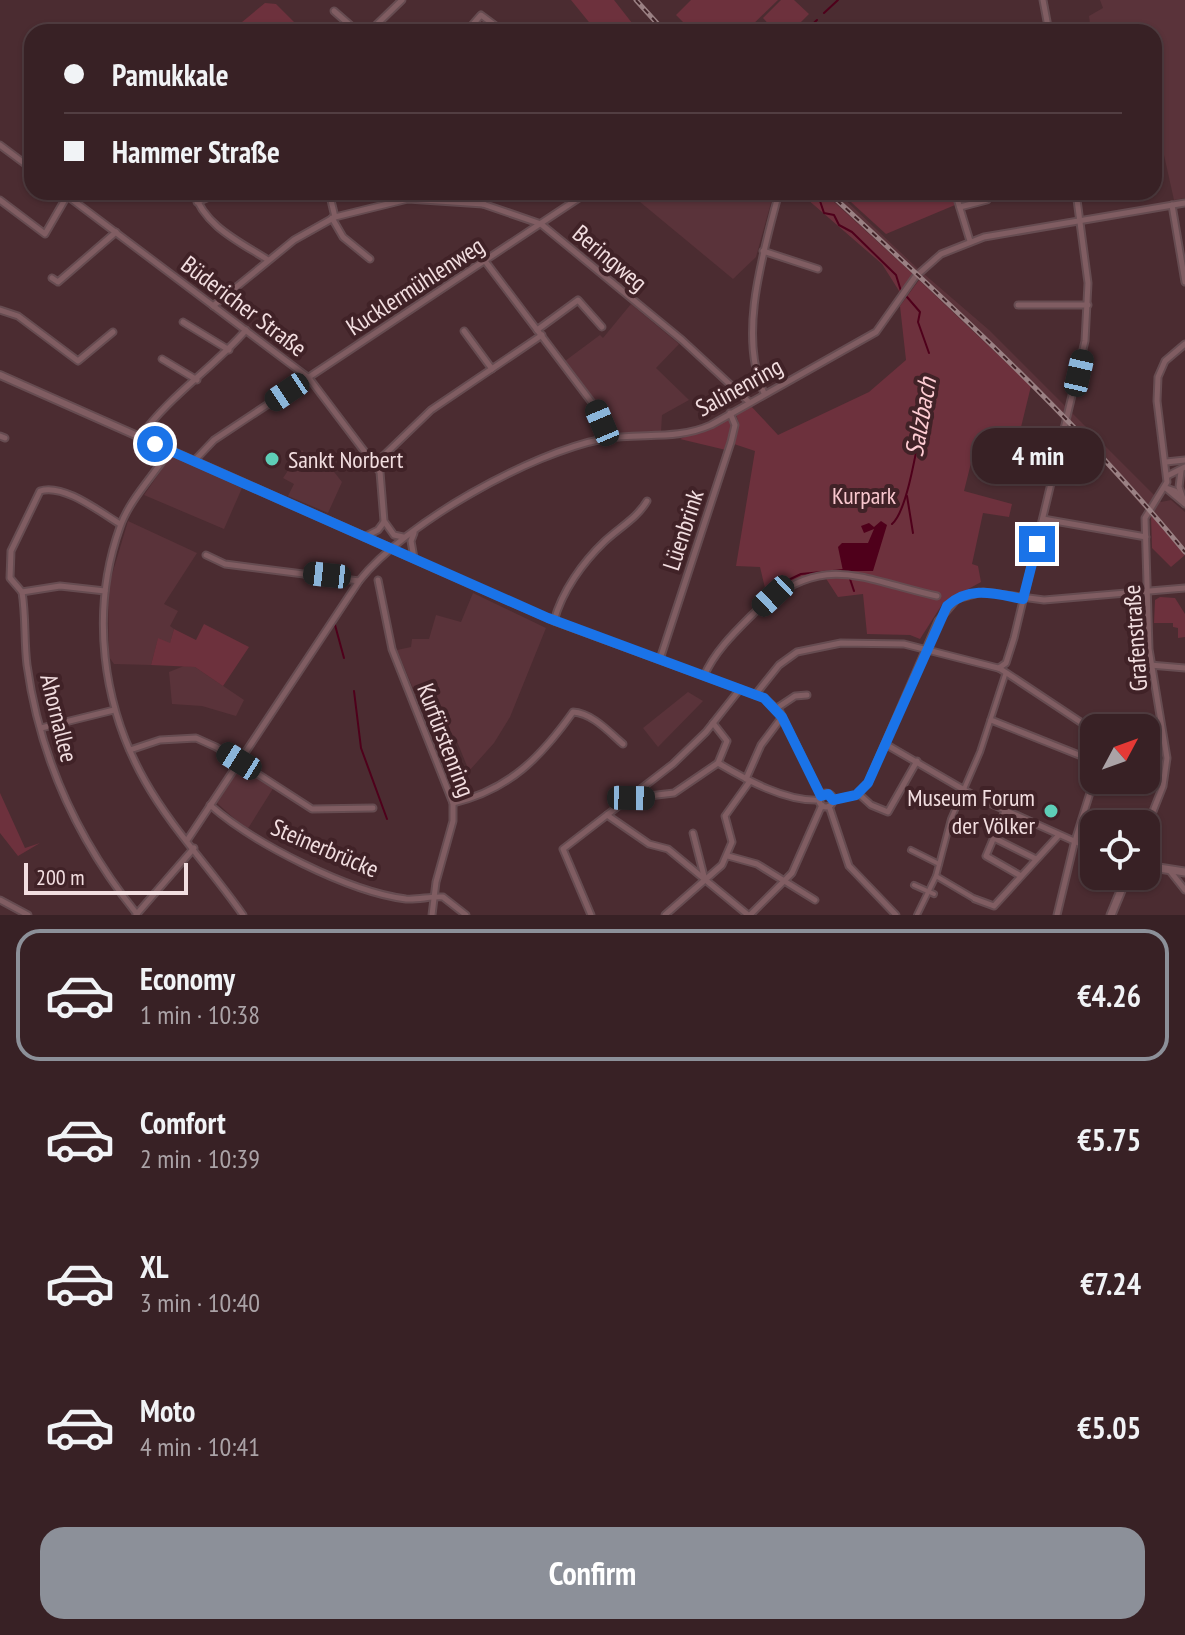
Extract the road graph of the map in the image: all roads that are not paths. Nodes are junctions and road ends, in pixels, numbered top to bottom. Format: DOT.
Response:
graph roads {
  1 [pos="402,0"];
  2 [pos="1043,0"];
  3 [pos="334,11"];
  4 [pos="349,24"];
  5 [pos="377,24"];
  6 [pos="473,24"];
  7 [pos="493,24"];
  8 [pos="1048,24"];
  9 [pos="0,145"];
  10 [pos="24,163"];
  11 [pos="0,200"];
  12 [pos="62,200"];
  13 [pos="73,200"];
  14 [pos="202,200"];
  15 [pos="330,200"];
  16 [pos="402,200"];
  17 [pos="462,200"];
  18 [pos="484,200"];
  19 [pos="572,200"];
  20 [pos="777,200"];
  21 [pos="958,200"];
  22 [pos="987,200"];
  23 [pos="1077,200"];
  24 [pos="197,202"];
  25 [pos="1185,203"];
  26 [pos="483,204"];
  27 [pos="1172,205"];
  28 [pos="960,207"];
  29 [pos="333,218"];
  30 [pos="1080,222"];
  31 [pos="541,224"];
  32 [pos="116,232"];
  33 [pos="970,241"];
  34 [pos="763,251"];
  35 [pos="370,259"];
  36 [pos="268,260"];
  37 [pos="485,261"];
  38 [pos="818,269"];
  39 [pos="52,278"];
  40 [pos="1185,282"];
  41 [pos="1018,305"];
  42 [pos="1088,305"];
  43 [pos="213,306"];
  44 [pos="0,310"];
  45 [pos="183,322"];
  46 [pos="602,327"];
  47 [pos="246,330"];
  48 [pos="464,331"];
  49 [pos="113,332"];
  50 [pos="540,332"];
  51 [pos="1185,344"];
  52 [pos="229,350"];
  53 [pos="162,359"];
  54 [pos="492,369"];
  55 [pos="0,375"];
  56 [pos="309,378"];
  57 [pos="197,380"];
  58 [pos="764,393"];
  59 [pos="749,402"];
  60 [pos="730,413"];
  61 [pos="140,437"];
  62 [pos="604,439"];
  63 [pos="170,450"];
  64 [pos="1185,460"];
  65 [pos="194,461"];
  66 [pos="1166,462"];
  67 [pos="375,464"];
  68 [pos="1183,469"];
  69 [pos="1167,476"];
  70 [pos="1166,488"];
  71 [pos="647,501"];
  72 [pos="1043,519"];
  73 [pos="384,521"];
  74 [pos="121,524"];
  75 [pos="415,531"];
  76 [pos="364,537"];
  77 [pos="405,537"];
  78 [pos="1146,537"];
  79 [pos="390,548"];
  80 [pos="206,555"];
  81 [pos="414,558"];
  82 [pos="378,580"];
  83 [pos="359,581"];
  84 [pos="1185,588"];
  85 [pos="105,591"];
  86 [pos="22,592"];
  87 [pos="1149,593"];
  88 [pos="937,596"];
  89 [pos="1023,599"];
  90 [pos="554,621"];
  91 [pos="928,648"];
  92 [pos="660,659"];
  93 [pos="1150,665"];
  94 [pos="999,668"];
  95 [pos="1185,668"];
  96 [pos="1005,675"];
  97 [pos="704,676"];
  98 [pos="740,689"];
  99 [pos="755,695"];
  100 [pos="807,695"];
  101 [pos="777,708"];
  102 [pos="114,710"];
  103 [pos="782,717"];
  104 [pos="991,720"];
  105 [pos="1080,720"];
  106 [pos="713,723"];
  107 [pos="41,728"];
  108 [pos="623,744"];
  109 [pos="887,745"];
  110 [pos="130,750"];
  111 [pos="1080,755"];
  112 [pos="239,761"];
  113 [pos="917,761"];
  114 [pos="718,763"];
  115 [pos="748,780"];
  116 [pos="963,788"];
  117 [pos="859,793"];
  118 [pos="1090,794"];
  119 [pos="631,798"];
  120 [pos="833,800"];
  121 [pos="823,802"];
  122 [pos="453,803"];
  123 [pos="210,805"];
  124 [pos="373,808"];
  125 [pos="1002,810"];
  126 [pos="1154,810"];
  127 [pos="607,815"];
  128 [pos="693,833"];
  129 [pos="1058,836"];
  130 [pos="994,838"];
  131 [pos="188,839"];
  132 [pos="1074,844"];
  133 [pos="1080,846"];
  134 [pos="194,848"];
  135 [pos="911,850"];
  136 [pos="728,856"];
  137 [pos="1036,859"];
  138 [pos="939,864"];
  139 [pos="1160,869"];
  140 [pos="1170,871"];
  141 [pos="1185,872"];
  142 [pos="936,876"];
  143 [pos="1021,876"];
  144 [pos="706,881"];
  145 [pos="786,882"];
  146 [pos="914,885"];
  147 [pos="1121,890"];
  148 [pos="1185,890"];
  149 [pos="932,893"];
  150 [pos="435,897"];
  151 [pos="975,899"];
  152 [pos="0,900"];
  153 [pos="815,900"];
  154 [pos="136,914"];
  155 [pos="28,915"];
  156 [pos="243,915"];
  157 [pos="432,915"];
  158 [pos="466,915"];
  159 [pos="591,915"];
  160 [pos="665,915"];
  161 [pos="749,915"];
  162 [pos="896,915"];
  163 [pos="917,915"];
  164 [pos="1057,915"];
  165 [pos="1111,915"];
  1 -- 5 [label="street"];
  2 -- 8 [label="street"];
  3 -- 4 [label="street"];
  6 -- 7 [label="street"];
  9 -- 10 [label="street"];
  11 -- 12 [label="street"];
  13 -- 32 [label="street, Büdericher Straße"];
  14 -- 24 [label="street"];
  15 -- 29 [label="street"];
  16 -- 29 [label="street, Beringweg"];
  17 -- 26 [label="street, Beringweg"];
  18 -- 26 [label="street"];
  19 -- 31 [label="street, Kucklermühlenweg"];
  20 -- 34 [label="street"];
  21 -- 28 [label="street"];
  22 -- 28 [label="street"];
  23 -- 30 [label="street"];
  24 -- 36 [label="street"];
  25 -- 27 [label="street, Salinenring"];
  26 -- 31 [label="street, Beringweg"];
  27 -- 30 [label="street, Salinenring"];
  27 -- 40 [label="street"];
  28 -- 33 [label="street"];
  29 -- 35 [label="street"];
  29 -- 36 [label="street, Beringweg"];
  30 -- 33 [label="street, Salinenring"];
  30 -- 42 [label="street"];
  31 -- 37 [label="street, Kucklermühlenweg"];
  31 -- 59 [label="street, Beringweg"];
  32 -- 39 [label="street"];
  32 -- 43 [label="street, Büdericher Straße"];
  33 -- 58 [label="street, Salinenring"];
  34 -- 38 [label="street"];
  34 -- 58 [label="street"];
  36 -- 43 [label="street, Beringweg"];
  37 -- 50 [label="street"];
  37 -- 56 [label="street, Kucklermühlenweg"];
  41 -- 42 [label="street"];
  42 -- 72 [label="street"];
  43 -- 47 [label="street, Büdericher Straße"];
  44 -- 49 [label="street"];
  45 -- 52 [label="street"];
  46 -- 50 [label="street"];
  47 -- 52 [label="street"];
  47 -- 56 [label="street, Büdericher Straße"];
  48 -- 54 [label="street"];
  50 -- 54 [label="street"];
  50 -- 62 [label="street"];
  51 -- 66 [label="street"];
  52 -- 57 [label="street"];
  53 -- 57 [label="street"];
  54 -- 67 [label="street"];
  55 -- 61 [label="street"];
  56 -- 65 [label="street, Kucklermühlenweg"];
  56 -- 67 [label="street, Büdericher Straße"];
  57 -- 61 [label="street"];
  58 -- 59 [label="street, Salinenring"];
  59 -- 60 [label="street, Salinenring"];
  60 -- 62 [label="street, Salinenring"];
  60 -- 92 [label="street, Lüenbrink"];
  61 -- 63 [label="street"];
  62 -- 75 [label="street, Salinenring"];
  63 -- 65 [label="street"];
  63 -- 74 [label="street"];
  64 -- 66 [label="street"];
  65 -- 76 [label="street"];
  66 -- 69 [label="street"];
  67 -- 73 [label="street, Büdericher Straße"];
  68 -- 69 [label="street"];
  68 -- 70 [label="street"];
  69 -- 70 [label="street"];
  70 -- 78 [label="street, Grafenstraße"];
  71 -- 90 [label="street"];
  72 -- 78 [label="street"];
  72 -- 89 [label="street"];
  73 -- 76 [label="street"];
  73 -- 77 [label="street"];
  74 -- 85 [label="street"];
  74 -- 86 [label="street, Ahornallee"];
  75 -- 77 [label="street, Salinenring"];
  75 -- 81 [label="street"];
  76 -- 79 [label="street"];
  77 -- 79 [label="street, Salinenring"];
  78 -- 87 [label="street, Grafenstraße"];
  79 -- 81 [label="street"];
  79 -- 83 [label="street, Salinenring"];
  80 -- 83 [label="street"];
  81 -- 90 [label="street"];
  82 -- 122 [label="street, Kurfürstenring"];
  83 -- 112 [label="street, Salinenring"];
  84 -- 87 [label="street"];
  85 -- 86 [label="street"];
  85 -- 102 [label="street"];
  86 -- 107 [label="street, Ahornallee"];
  87 -- 89 [label="street"];
  87 -- 93 [label="street, Grafenstraße"];
  88 -- 97 [label="street"];
  89 -- 91 [label="street"];
  89 -- 94 [label="street"];
  90 -- 92 [label="street"];
  91 -- 94 [label="street"];
  91 -- 99 [label="street"];
  91 -- 109 [label="street"];
  92 -- 97 [label="street"];
  93 -- 95 [label="street"];
  93 -- 126 [label="street, Grafenstraße"];
  94 -- 96 [label="street"];
  96 -- 104 [label="street"];
  96 -- 105 [label="street"];
  97 -- 98 [label="street"];
  98 -- 99 [label="street"];
  98 -- 106 [label="street"];
  99 -- 101 [label="street"];
  100 -- 101 [label="street"];
  101 -- 103 [label="street"];
  102 -- 107 [label="street"];
  102 -- 110 [label="street"];
  103 -- 115 [label="street"];
  103 -- 121 [label="street"];
  104 -- 111 [label="street"];
  104 -- 116 [label="street"];
  106 -- 114 [label="street"];
  106 -- 119 [label="street"];
  107 -- 154 [label="street, Ahornallee"];
  108 -- 122 [label="street"];
  109 -- 113 [label="street"];
  109 -- 117 [label="street"];
  110 -- 112 [label="street"];
  110 -- 131 [label="street"];
  112 -- 123 [label="street, Salinenring"];
  112 -- 124 [label="street"];
  113 -- 116 [label="street"];
  113 -- 117 [label="street"];
  114 -- 115 [label="street"];
  114 -- 119 [label="street"];
  115 -- 121 [label="street"];
  115 -- 136 [label="street"];
  116 -- 125 [label="street"];
  116 -- 138 [label="street"];
  117 -- 120 [label="street"];
  118 -- 132 [label="street"];
  119 -- 127 [label="street"];
  120 -- 121 [label="street"];
  120 -- 121 [label="street"];
  121 -- 145 [label="street"];
  121 -- 162 [label="street"];
  122 -- 150 [label="street, Kurfürstenring"];
  123 -- 131 [label="street, Salinenring"];
  123 -- 150 [label="street, Steinerbrücke"];
  125 -- 129 [label="street"];
  125 -- 130 [label="street"];
  127 -- 144 [label="street"];
  127 -- 159 [label="street"];
  128 -- 144 [label="street"];
  129 -- 132 [label="street"];
  129 -- 137 [label="street"];
  130 -- 137 [label="street"];
  130 -- 143 [label="street"];
  131 -- 134 [label="street"];
  132 -- 133 [label="street"];
  132 -- 164 [label="street"];
  134 -- 154 [label="street"];
  134 -- 156 [label="street"];
  135 -- 138 [label="street"];
  136 -- 144 [label="street"];
  136 -- 145 [label="street"];
  137 -- 143 [label="street"];
  138 -- 142 [label="street"];
  139 -- 140 [label="main road"];
  140 -- 141 [label="main road"];
  140 -- 148 [label="street"];
  142 -- 149 [label="street"];
  142 -- 151 [label="street"];
  143 -- 151 [label="street"];
  144 -- 160 [label="street"];
  144 -- 161 [label="street"];
  145 -- 153 [label="street"];
  145 -- 161 [label="street"];
  146 -- 149 [label="street"];
  147 -- 165 [label="main road"];
  149 -- 163 [label="street"];
  150 -- 157 [label="street, Kurfürstenring"];
  150 -- 158 [label="street"];
  152 -- 155 [label="street"];
}
